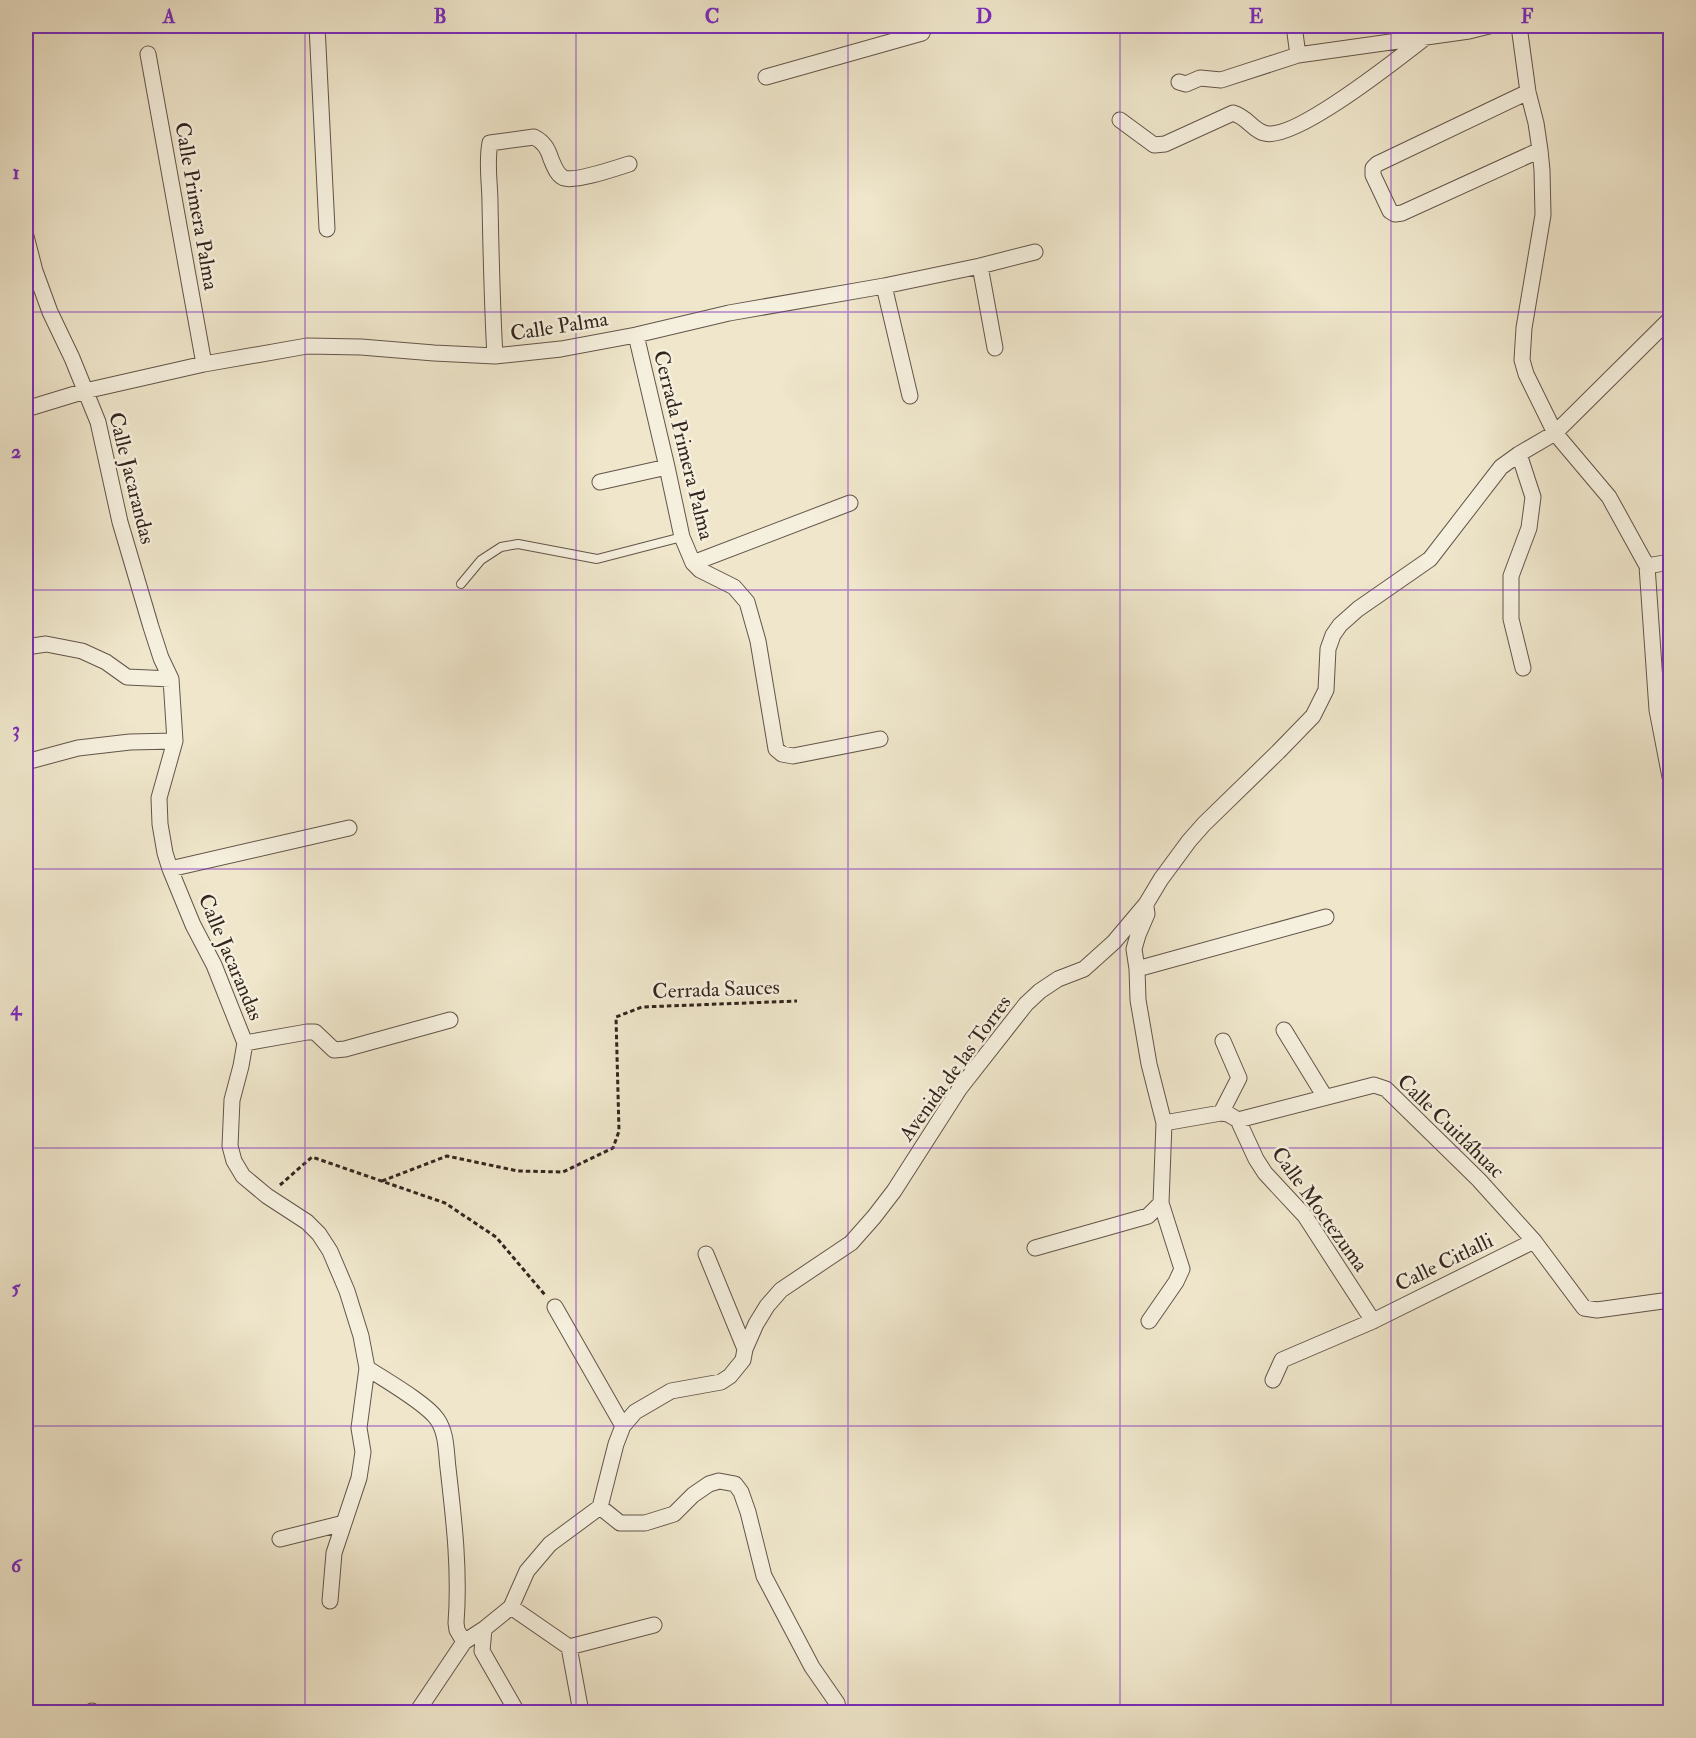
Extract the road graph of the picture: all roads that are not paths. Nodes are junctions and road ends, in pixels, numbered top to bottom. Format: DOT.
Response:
graph roads {
  1 [pos="317,26"];
  2 [pos="925,26"];
  3 [pos="1294,26"];
  4 [pos="1489,26"];
  5 [pos="1519,26"];
  6 [pos="1426,37"];
  7 [pos="148,54"];
  8 [pos="1298,55"];
  9 [pos="766,77"];
  10 [pos="1179,82"];
  11 [pos="1528,92"];
  12 [pos="1120,120"];
  13 [pos="1540,150"];
  14 [pos="629,164"];
  15 [pos="327,229"];
  16 [pos="26,236"];
  17 [pos="1035,252"];
  18 [pos="980,266"];
  19 [pos="884,286"];
  20 [pos="1671,319"];
  21 [pos="636,335"];
  22 [pos="995,348"];
  23 [pos="495,356"];
  24 [pos="204,364"];
  25 [pos="86,391"];
  26 [pos="910,396"];
  27 [pos="26,410"];
  28 [pos="1555,433"];
  29 [pos="1519,454"];
  30 [pos="667,467"];
  31 [pos="600,482"];
  32 [pos="850,503"];
  33 [pos="682,537"];
  34 [pos="1671,562"];
  35 [pos="693,563"];
  36 [pos="1647,566"];
  37 [pos="461,584"];
  38 [pos="26,647"];
  39 [pos="1523,668"];
  40 [pos="171,679"];
  41 [pos="880,739"];
  42 [pos="174,741"];
  43 [pos="26,762"];
  44 [pos="1671,777"];
  45 [pos="349,828"];
  46 [pos="170,869"];
  47 [pos="1146,904"];
  48 [pos="1326,917"];
  49 [pos="1137,969"];
  50 [pos="450,1020"];
  51 [pos="1284,1030"];
  52 [pos="1223,1041"];
  53 [pos="245,1043"];
  54 [pos="1325,1097"];
  55 [pos="1221,1113"];
  56 [pos="1238,1120"];
  57 [pos="1164,1124"];
  58 [pos="1161,1203"];
  59 [pos="1534,1242"];
  60 [pos="1035,1248"];
  61 [pos="706,1254"];
  62 [pos="1671,1300"];
  63 [pos="555,1306"];
  64 [pos="1149,1321"];
  65 [pos="1373,1321"];
  66 [pos="746,1349"];
  67 [pos="367,1368"];
  68 [pos="1273,1380"];
  69 [pos="623,1426"];
  70 [pos="600,1507"];
  71 [pos="344,1523"];
  72 [pos="280,1539"];
  73 [pos="330,1601"];
  74 [pos="511,1607"];
  75 [pos="654,1625"];
  76 [pos="484,1629"];
  77 [pos="464,1642"];
  78 [pos="569,1647"];
  79 [pos="417,1713"];
  80 [pos="517,1713"];
  81 [pos="581,1713"];
  82 [pos="839,1713"];
  1 -- 15 [label="street"];
  2 -- 9 [label="street"];
  3 -- 8 [label="street"];
  4 -- 6 [label="street"];
  5 -- 11 [label="street"];
  6 -- 8 [label="street"];
  6 -- 12 [label="street"];
  7 -- 24 [label="street, Calle Primera Palma"];
  8 -- 10 [label="street"];
  11 -- 13 [label="street"];
  11 -- 13 [label="street"];
  13 -- 28 [label="street"];
  14 -- 23 [label="street"];
  16 -- 25 [label="street, Calle Jacarandas"];
  17 -- 18 [label="street, Calle Palma"];
  18 -- 19 [label="street, Calle Palma"];
  18 -- 22 [label="street"];
  19 -- 21 [label="street, Calle Palma"];
  19 -- 26 [label="street"];
  20 -- 28 [label="street, Avenida de las Torres"];
  21 -- 23 [label="street, Calle Palma"];
  21 -- 30 [label="street, Cerrada Primera Palma"];
  23 -- 24 [label="street, Calle Palma"];
  24 -- 25 [label="street, Calle Palma"];
  25 -- 27 [label="street, Calle Palma"];
  25 -- 40 [label="street, Calle Jacarandas"];
  28 -- 29 [label="street, Avenida de las Torres"];
  28 -- 36 [label="street"];
  29 -- 39 [label="street"];
  29 -- 47 [label="street, Avenida de las Torres"];
  30 -- 31 [label="street"];
  30 -- 33 [label="street, Cerrada Primera Palma"];
  32 -- 35 [label="street"];
  33 -- 35 [label="street, Cerrada Primera Palma"];
  33 -- 37 [label="lane"];
  34 -- 36 [label="street"];
  35 -- 41 [label="street, Cerrada Primera Palma"];
  36 -- 44 [label="street"];
  38 -- 40 [label="street"];
  40 -- 42 [label="street, Calle Jacarandas"];
  42 -- 43 [label="street"];
  42 -- 46 [label="street, Calle Jacarandas"];
  45 -- 46 [label="street"];
  46 -- 53 [label="street, Calle Jacarandas"];
  47 -- 49 [label="street"];
  47 -- 66 [label="street, Avenida de las Torres"];
  48 -- 49 [label="street"];
  49 -- 57 [label="street"];
  50 -- 53 [label="street"];
  51 -- 54 [label="street"];
  52 -- 55 [label="street"];
  53 -- 67 [label="street, Calle Jacarandas"];
  54 -- 56 [label="street, Calle Cuitláhuac"];
  54 -- 59 [label="street, Calle Cuitláhuac"];
  55 -- 56 [label="street"];
  55 -- 57 [label="street"];
  56 -- 65 [label="street, Calle Moctezuma"];
  57 -- 58 [label="street"];
  58 -- 60 [label="street"];
  58 -- 64 [label="street"];
  59 -- 62 [label="street, Calle Cuitláhuac"];
  59 -- 65 [label="street, Calle Citlalli"];
  61 -- 66 [label="street"];
  63 -- 69 [label="street"];
  65 -- 68 [label="street, Calle Citlalli"];
  66 -- 69 [label="street, Avenida de las Torres"];
  67 -- 71 [label="street, Calle Jacarandas"];
  67 -- 77 [label="street"];
  69 -- 70 [label="street, Avenida de las Torres"];
  70 -- 74 [label="street"];
  70 -- 82 [label="street"];
  71 -- 72 [label="street"];
  71 -- 73 [label="street, Calle Jacarandas"];
  74 -- 76 [label="street"];
  74 -- 78 [label="street"];
  75 -- 78 [label="street"];
  76 -- 77 [label="street"];
  76 -- 80 [label="street"];
  77 -- 79 [label="street"];
  78 -- 81 [label="street"];
}
